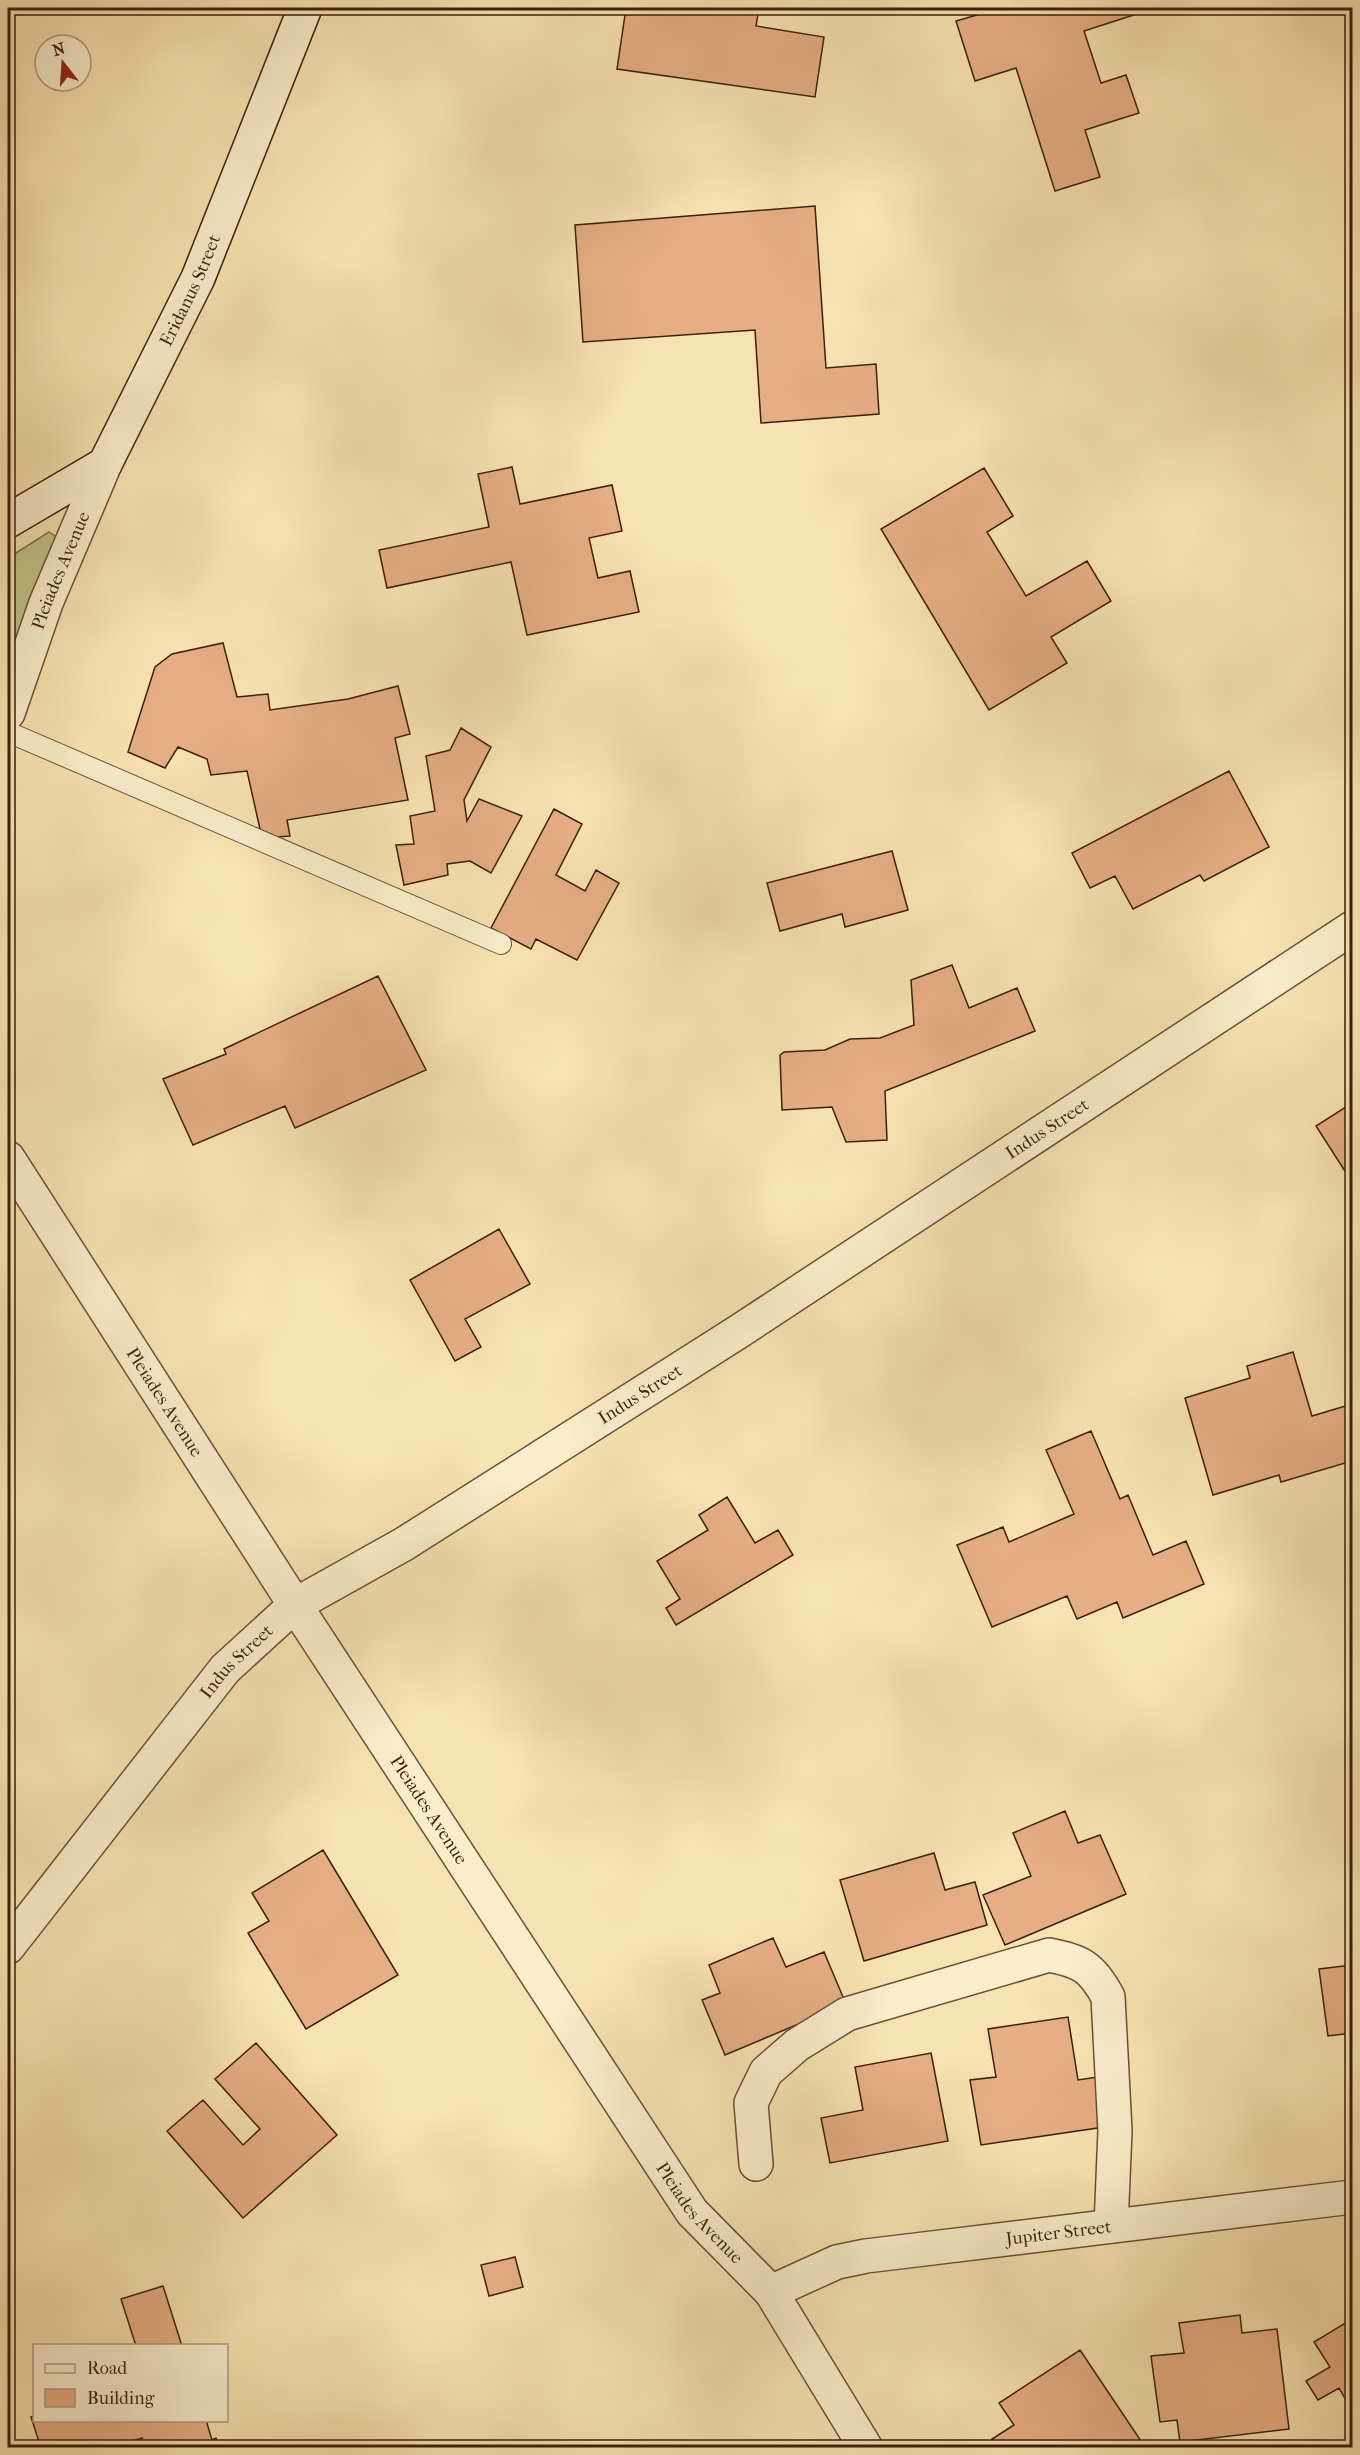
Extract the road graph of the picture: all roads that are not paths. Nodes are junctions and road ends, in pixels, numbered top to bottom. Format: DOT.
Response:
graph roads {
  1 [pos="305,8"];
  2 [pos="105,464"];
  3 [pos="8,521"];
  4 [pos="8,713"];
  5 [pos="8,732"];
  6 [pos="1353,928"];
  7 [pos="501,944"];
  8 [pos="8,1158"];
  9 [pos="294,1605"];
  10 [pos="8,1947"];
  11 [pos="756,2164"];
  12 [pos="1353,2198"];
  13 [pos="1111,2226"];
  14 [pos="771,2292"];
  15 [pos="866,2448"];
  1 -- 2 [label="street, Eridanus Street"];
  2 -- 3 [label="street"];
  2 -- 4 [label="street, Pleiades Avenue"];
  5 -- 7 [label="lane"];
  6 -- 9 [label="street, Indus Street"];
  8 -- 9 [label="street, Pleiades Avenue"];
  9 -- 10 [label="street, Indus Street"];
  9 -- 14 [label="street, Pleiades Avenue"];
  11 -- 13 [label="street"];
  12 -- 13 [label="street, Jupiter Street"];
  13 -- 14 [label="street, Jupiter Street"];
  14 -- 15 [label="street, Pleiades Avenue"];
}
